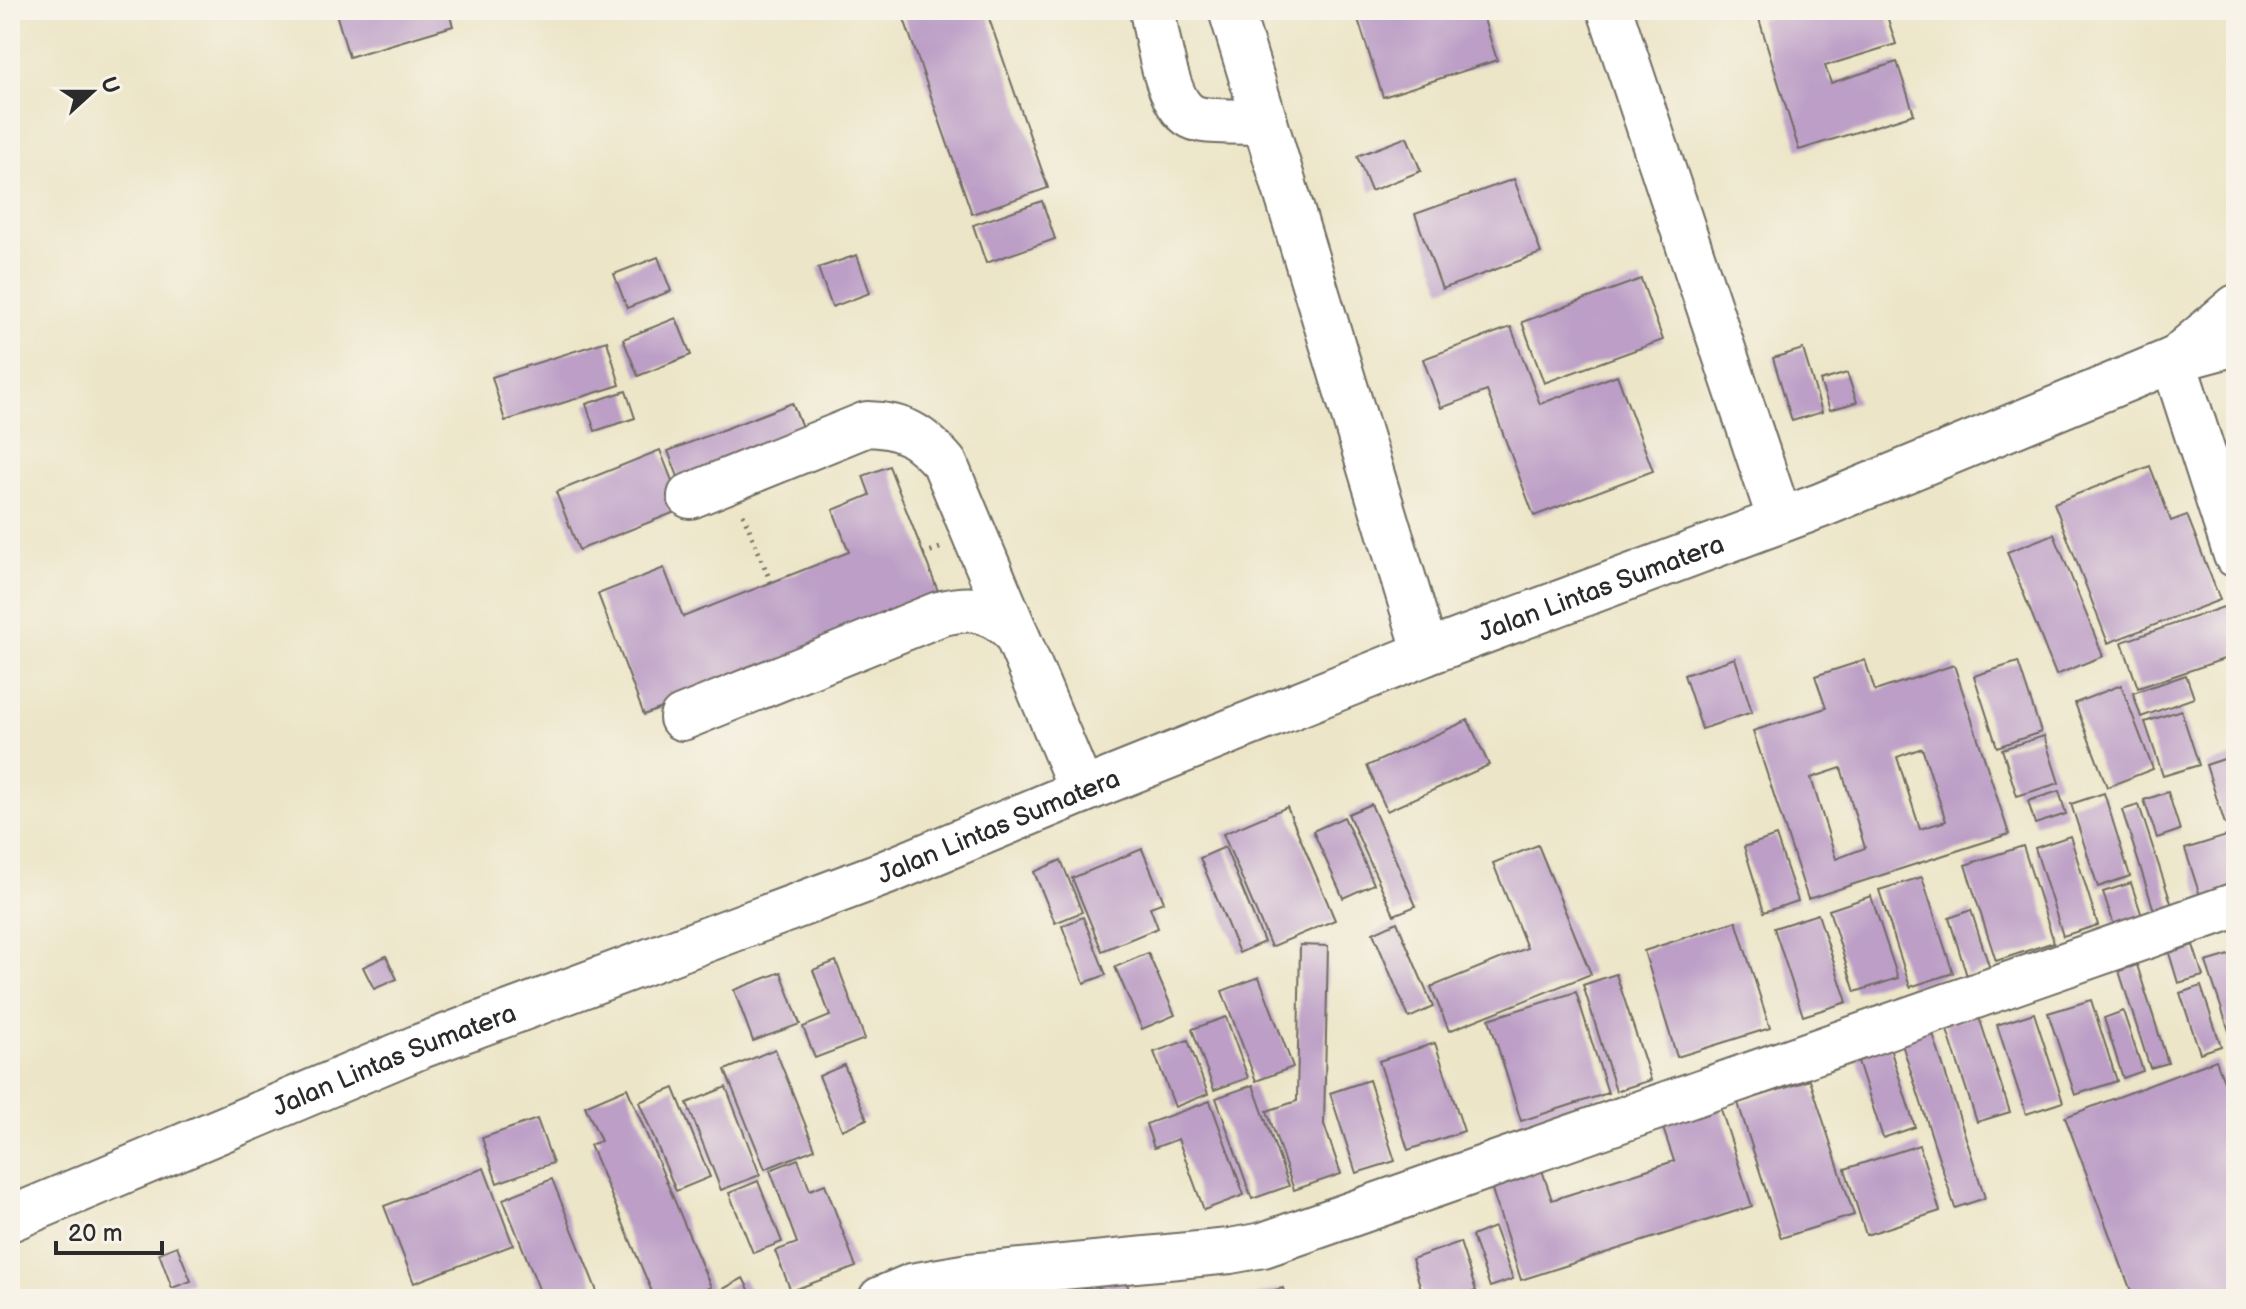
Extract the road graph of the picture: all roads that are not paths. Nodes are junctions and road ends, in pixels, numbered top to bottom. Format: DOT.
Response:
graph roads {
  1 [pos="1152,10"];
  2 [pos="1231,10"];
  3 [pos="1610,10"];
  4 [pos="1265,122"];
  5 [pos="2236,307"];
  6 [pos="2236,343"];
  7 [pos="2173,360"];
  8 [pos="690,496"];
  9 [pos="1780,520"];
  10 [pos="2236,555"];
  11 [pos="1016,633"];
  12 [pos="1426,653"];
  13 [pos="682,718"];
  14 [pos="1082,791"];
  15 [pos="2236,905"];
  16 [pos="10,1219"];
  17 [pos="881,1299"];
  1 -- 4 [label="main road"];
  2 -- 4 [label="main road"];
  3 -- 9 [label="main road"];
  4 -- 12 [label="main road"];
  5 -- 7 [label="main road"];
  6 -- 7 [label="main road"];
  7 -- 9 [label="main road, Jalan Lintas Sumatera"];
  7 -- 10 [label="main road"];
  8 -- 11 [label="main road"];
  9 -- 12 [label="main road, Jalan Lintas Sumatera"];
  11 -- 13 [label="main road"];
  11 -- 14 [label="main road"];
  12 -- 14 [label="main road, Jalan Lintas Sumatera"];
  14 -- 16 [label="main road, Jalan Lintas Sumatera"];
  15 -- 17 [label="main road"];
}
